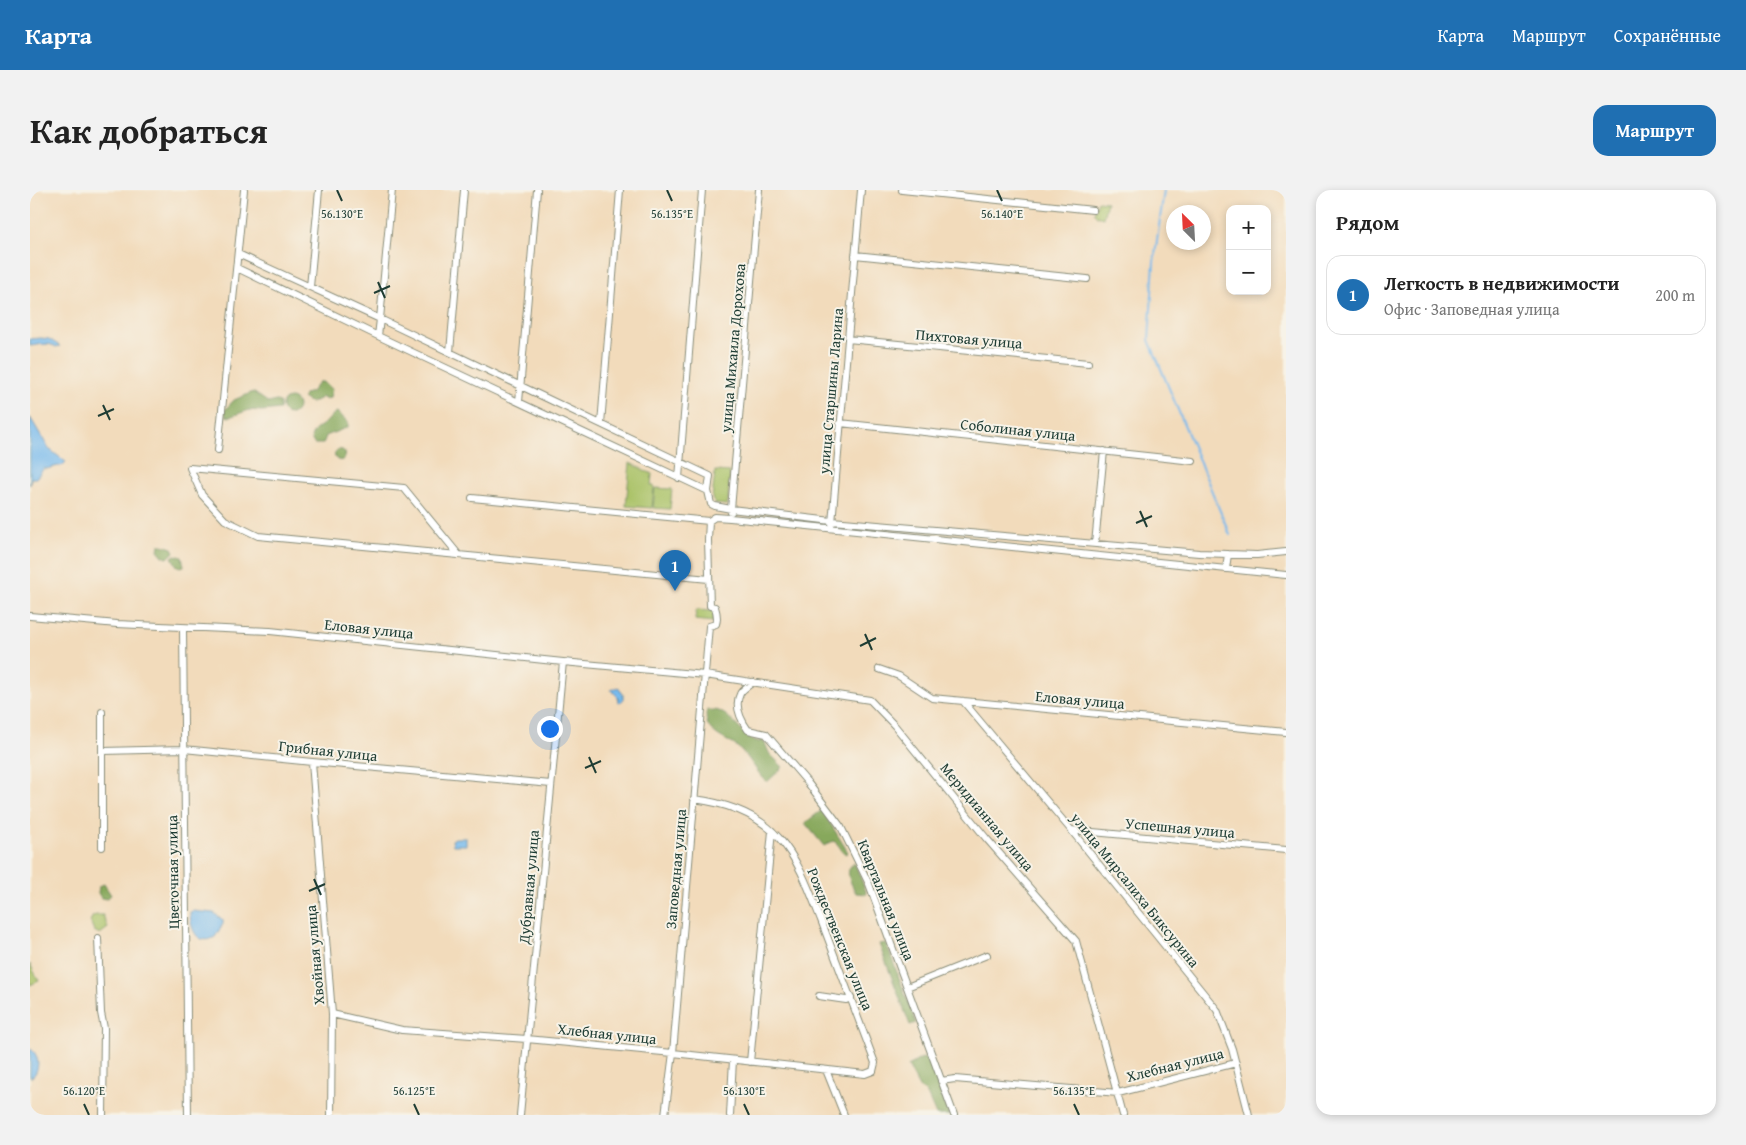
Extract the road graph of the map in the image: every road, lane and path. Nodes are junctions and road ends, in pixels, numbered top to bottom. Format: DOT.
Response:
graph roads {
  1 [pos="244,190"];
  2 [pos="319,190"];
  3 [pos="392,190"];
  4 [pos="464,190"];
  5 [pos="537,190"];
  6 [pos="620,190"];
  7 [pos="702,190"];
  8 [pos="759,190"];
  9 [pos="861,190"];
  10 [pos="902,190"];
  11 [pos="1093,210"];
  12 [pos="238,254"];
  13 [pos="855,255"];
  14 [pos="236,268"];
  15 [pos="1087,279"];
  16 [pos="310,287"];
  17 [pos="380,319"];
  18 [pos="378,336"];
  19 [pos="848,340"];
  20 [pos="450,352"];
  21 [pos="1088,363"];
  22 [pos="521,386"];
  23 [pos="519,402"];
  24 [pos="601,424"];
  25 [pos="840,424"];
  26 [pos="218,450"];
  27 [pos="1104,452"];
  28 [pos="680,461"];
  29 [pos="1194,461"];
  30 [pos="679,478"];
  31 [pos="708,491"];
  32 [pos="472,498"];
  33 [pos="731,509"];
  34 [pos="730,518"];
  35 [pos="832,520"];
  36 [pos="709,521"];
  37 [pos="831,529"];
  38 [pos="1095,544"];
  39 [pos="1286,552"];
  40 [pos="458,554"];
  41 [pos="1228,554"];
  42 [pos="1226,569"];
  43 [pos="1286,574"];
  44 [pos="709,579"];
  45 [pos="30,616"];
  46 [pos="183,628"];
  47 [pos="563,662"];
  48 [pos="879,669"];
  49 [pos="705,675"];
  50 [pos="752,682"];
  51 [pos="963,701"];
  52 [pos="102,712"];
  53 [pos="1286,732"];
  54 [pos="184,749"];
  55 [pos="103,751"];
  56 [pos="312,762"];
  57 [pos="550,784"];
  58 [pos="694,799"];
  59 [pos="1071,830"];
  60 [pos="772,831"];
  61 [pos="102,847"];
  62 [pos="1286,850"];
  63 [pos="98,938"];
  64 [pos="987,955"];
  65 [pos="907,987"];
  66 [pos="819,996"];
  67 [pos="851,998"];
  68 [pos="332,1014"];
  69 [pos="527,1039"];
  70 [pos="673,1053"];
  71 [pos="733,1060"];
  72 [pos="750,1062"];
  73 [pos="875,1063"];
  74 [pos="1236,1063"];
  75 [pos="826,1070"];
  76 [pos="941,1081"];
  77 [pos="1118,1093"];
  78 [pos="103,1115"];
  79 [pos="188,1115"];
  80 [pos="331,1115"];
  81 [pos="520,1115"];
  82 [pos="666,1115"];
  83 [pos="730,1115"];
  84 [pos="844,1115"];
  85 [pos="954,1115"];
  86 [pos="1123,1115"];
  87 [pos="1249,1115"];
  1 -- 12 [label="street"];
  2 -- 16 [label="street"];
  3 -- 17 [label="street"];
  4 -- 20 [label="street"];
  5 -- 22 [label="street"];
  6 -- 24 [label="street"];
  7 -- 28 [label="street"];
  8 -- 33 [label="street, улица Михаила Дорохова"];
  9 -- 13 [label="street, улица Старшины Ларина"];
  10 -- 11 [label="street"];
  12 -- 14 [label="street"];
  12 -- 16 [label="street"];
  13 -- 15 [label="street"];
  13 -- 19 [label="street, улица Старшины Ларина"];
  14 -- 18 [label="street"];
  14 -- 26 [label="street"];
  16 -- 17 [label="street"];
  17 -- 18 [label="street"];
  17 -- 20 [label="street"];
  18 -- 23 [label="street"];
  19 -- 21 [label="street, Пихтовая улица"];
  19 -- 25 [label="street, улица Старшины Ларина"];
  20 -- 22 [label="street"];
  22 -- 23 [label="street"];
  22 -- 24 [label="street"];
  23 -- 30 [label="street"];
  24 -- 28 [label="street"];
  25 -- 27 [label="street, Соболиная улица"];
  25 -- 35 [label="street, улица Старшины Ларина"];
  27 -- 29 [label="street, Соболиная улица"];
  27 -- 38 [label="street"];
  28 -- 30 [label="street"];
  28 -- 31 [label="street"];
  30 -- 31 [label="street"];
  31 -- 33 [label="street"];
  32 -- 36 [label="street"];
  33 -- 34 [label="street, улица Михаила Дорохова"];
  33 -- 35 [label="street"];
  34 -- 36 [label="street"];
  34 -- 37 [label="street"];
  35 -- 37 [label="street, улица Старшины Ларина"];
  35 -- 38 [label="street"];
  36 -- 44 [label="street"];
  37 -- 42 [label="street"];
  38 -- 41 [label="street"];
  39 -- 41 [label="street"];
  40 -- 40 [label="street"];
  40 -- 44 [label="street"];
  41 -- 42 [label="street"];
  42 -- 43 [label="street"];
  44 -- 49 [label="street, Заповедная улица"];
  45 -- 46 [label="street, Еловая улица"];
  46 -- 47 [label="street, Еловая улица"];
  46 -- 54 [label="street, Цветочная улица"];
  47 -- 49 [label="street, Еловая улица"];
  47 -- 57 [label="street, Дубравная улица"];
  48 -- 51 [label="street, Еловая улица"];
  49 -- 50 [label="street, Меридианная улица"];
  49 -- 58 [label="street, Заповедная улица"];
  50 -- 65 [label="street, Квартальная улица"];
  50 -- 77 [label="street, Меридианная улица"];
  51 -- 53 [label="street, Еловая улица"];
  51 -- 59 [label="street, улица Мирсалиха Биксурина"];
  52 -- 55 [label="street"];
  54 -- 55 [label="street, Грибная улица"];
  54 -- 56 [label="street, Грибная улица"];
  54 -- 79 [label="street, Цветочная улица"];
  55 -- 61 [label="street"];
  56 -- 57 [label="street, Грибная улица"];
  56 -- 68 [label="street, Хвойная улица"];
  57 -- 69 [label="street, Дубравная улица"];
  58 -- 60 [label="street, Рождественская улица"];
  58 -- 70 [label="street, Заповедная улица"];
  59 -- 62 [label="street, Успешная улица"];
  59 -- 74 [label="street, улица Мирсалиха Биксурина"];
  60 -- 67 [label="street, Рождественская улица"];
  60 -- 72 [label="street"];
  63 -- 78 [label="street"];
  64 -- 65 [label="street"];
  65 -- 76 [label="street, Квартальная улица"];
  66 -- 67 [label="street"];
  67 -- 73 [label="street, Рождественская улица"];
  68 -- 69 [label="street, Хлебная улица"];
  68 -- 80 [label="street, Хвойная улица"];
  69 -- 70 [label="street, Хлебная улица"];
  69 -- 81 [label="street, Дубравная улица"];
  70 -- 71 [label="street, Хлебная улица"];
  70 -- 82 [label="street, Заповедная улица"];
  71 -- 72 [label="street, Хлебная улица"];
  71 -- 83 [label="street"];
  72 -- 75 [label="street, Хлебная улица"];
  73 -- 75 [label="street, Хлебная улица"];
  74 -- 77 [label="street, Хлебная улица"];
  74 -- 87 [label="street, улица Мирсалиха Биксурина"];
  75 -- 84 [label="street"];
  76 -- 77 [label="street, Хлебная улица"];
  76 -- 85 [label="street"];
  77 -- 86 [label="street, Меридианная улица"];
}
